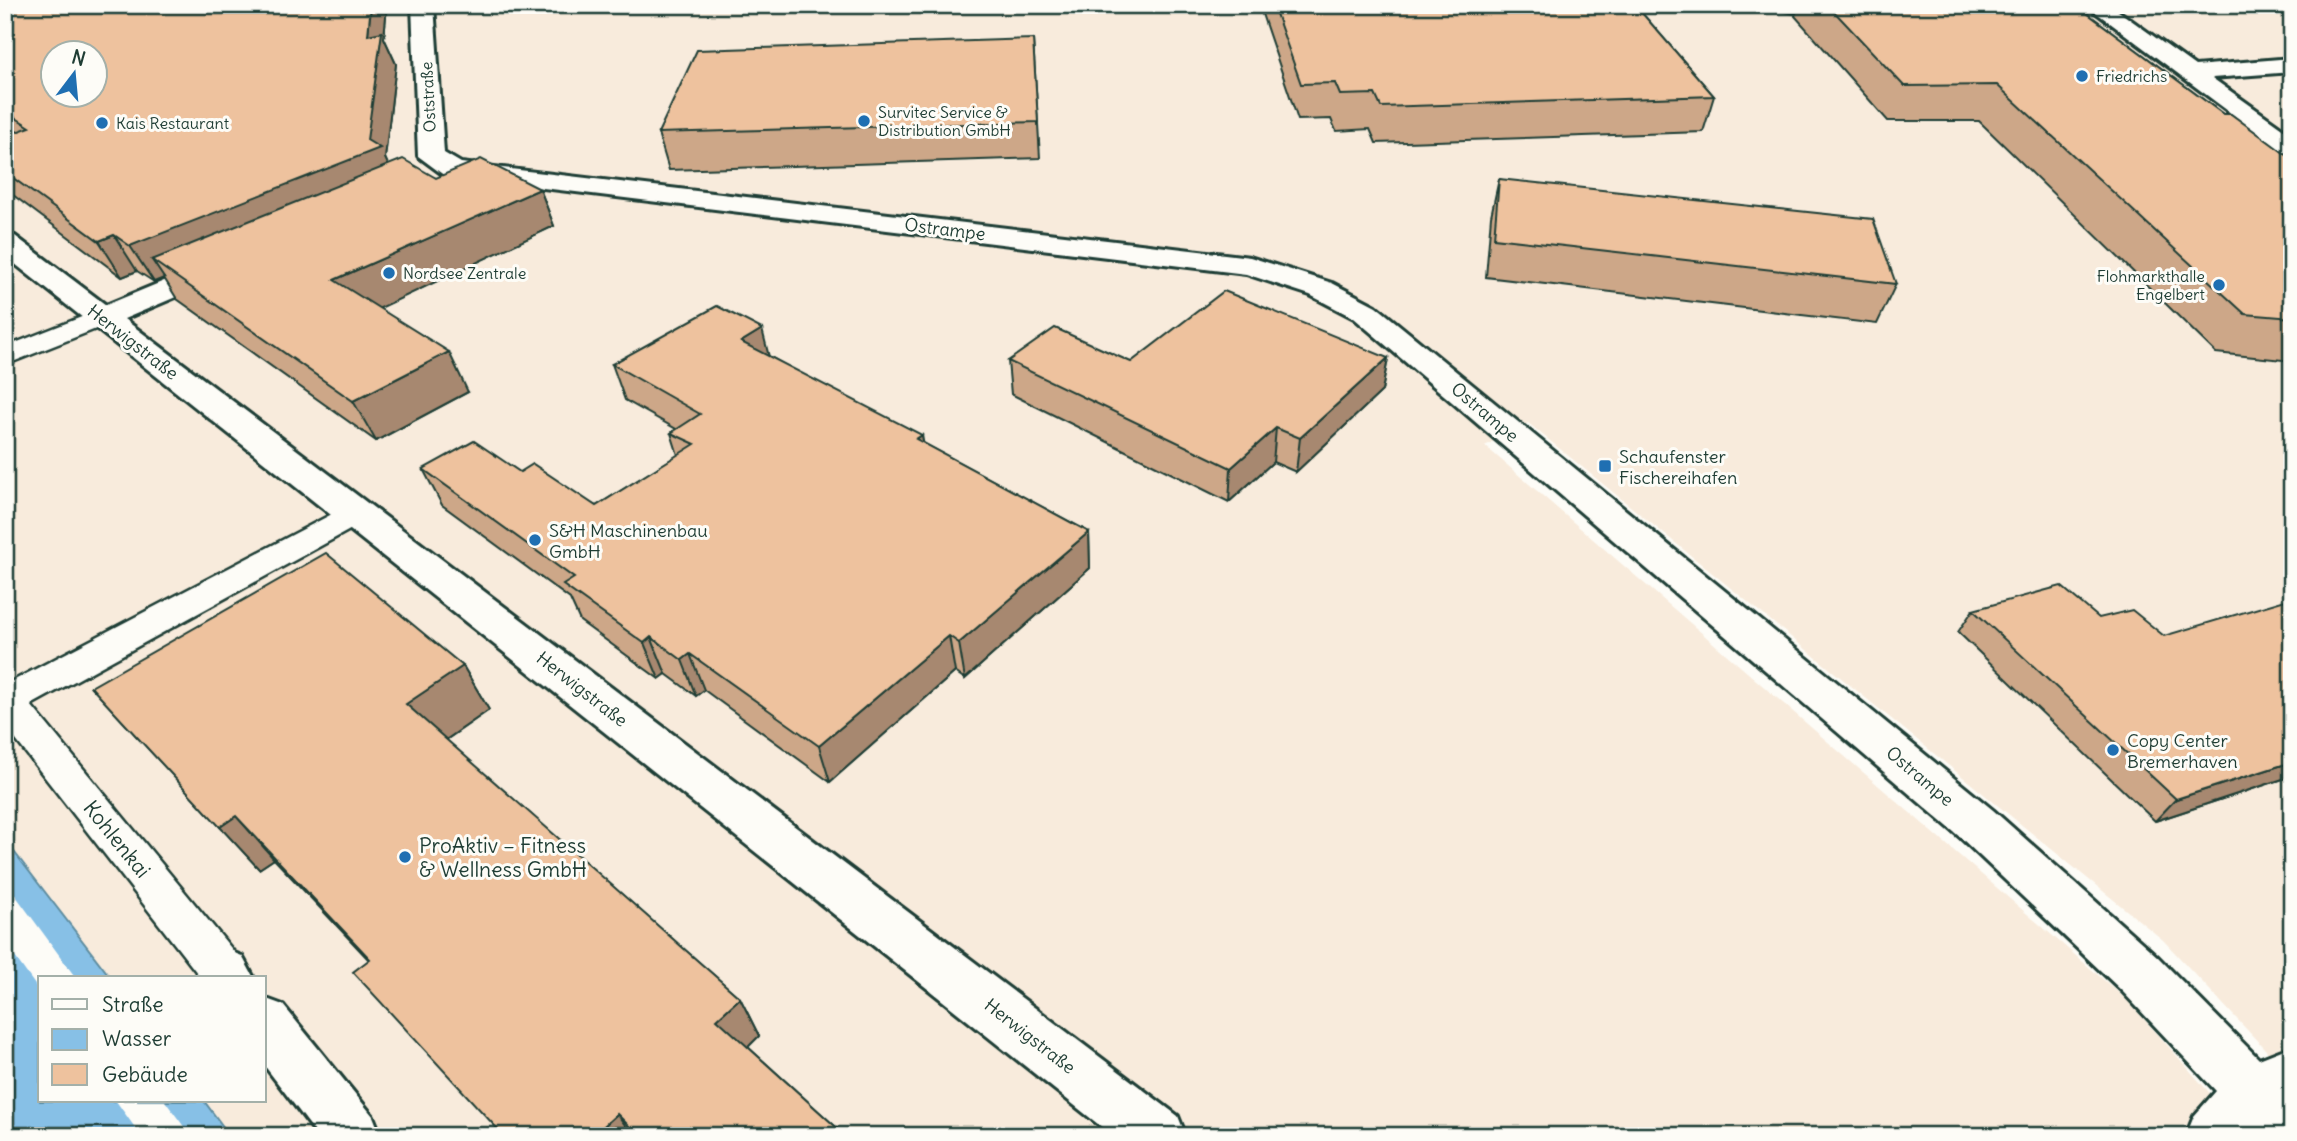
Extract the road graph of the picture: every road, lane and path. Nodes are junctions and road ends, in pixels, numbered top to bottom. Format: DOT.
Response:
graph roads {
  1 [pos="423,5"];
  2 [pos="1783,5"];
  3 [pos="2097,12"];
  4 [pos="1857,16"];
  5 [pos="2292,65"];
  6 [pos="2190,73"];
  7 [pos="2292,147"];
  8 [pos="442,176"];
  9 [pos="5,242"];
  10 [pos="240,260"];
  11 [pos="102,317"];
  12 [pos="5,357"];
  13 [pos="355,513"];
  14 [pos="6,700"];
  15 [pos="226,976"];
  16 [pos="266,1026"];
  17 [pos="2272,1081"];
  18 [pos="2292,1132"];
  19 [pos="353,1136"];
  20 [pos="1158,1136"];
  21 [pos="2214,1136"];
  1 -- 8 [label="street, Oststraße"];
  2 -- 4 [label="lane"];
  3 -- 6 [label="street"];
  5 -- 6 [label="street"];
  6 -- 7 [label="street"];
  8 -- 17 [label="street, Ostrampe"];
  9 -- 11 [label="street, Herwigstraße"];
  10 -- 11 [label="street"];
  11 -- 12 [label="lane"];
  11 -- 13 [label="street, Herwigstraße"];
  13 -- 14 [label="lane"];
  13 -- 20 [label="street, Herwigstraße"];
  14 -- 15 [label="lane, Kohlenkai"];
  16 -- 19 [label="street"];
  17 -- 18 [label="street, Ostrampe"];
  17 -- 21 [label="street"];
}
